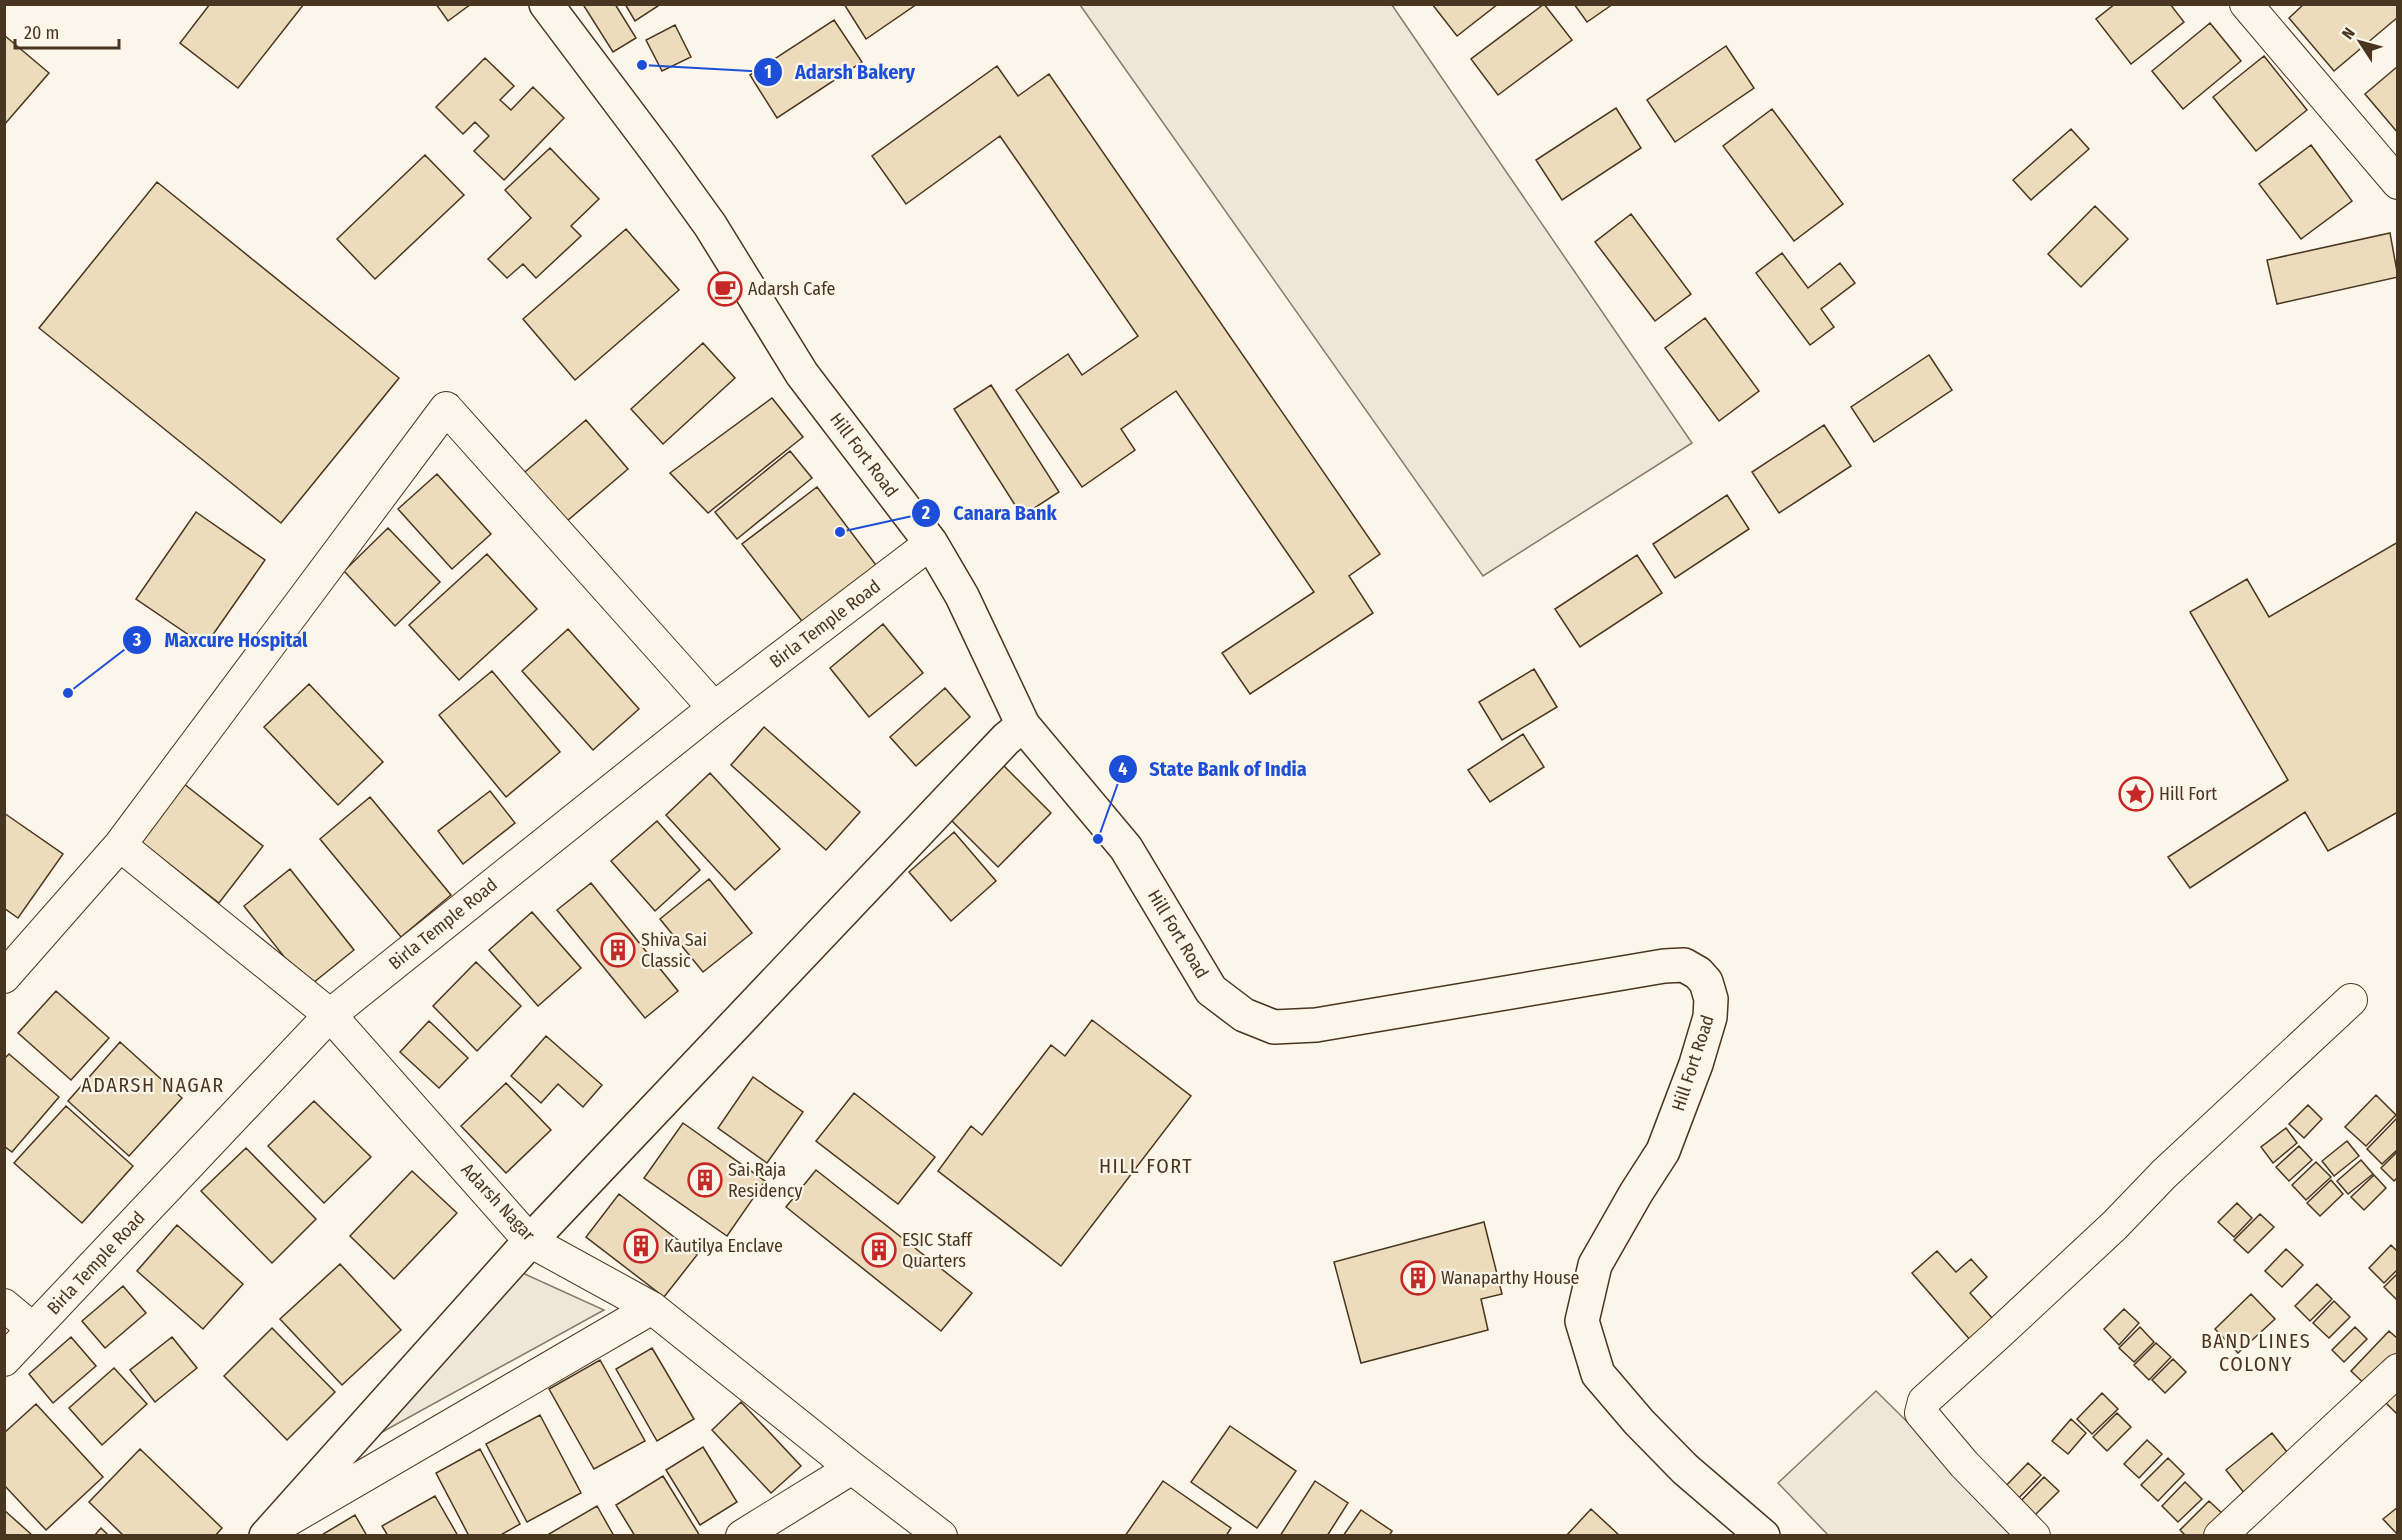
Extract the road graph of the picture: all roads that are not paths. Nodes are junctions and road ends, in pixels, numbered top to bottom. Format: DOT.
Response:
graph roads {
  1 [pos="546,4"];
  2 [pos="2246,4"];
  3 [pos="2397,183"];
  4 [pos="931,543"];
  5 [pos="714,708"];
  6 [pos="1023,725"];
  7 [pos="120,846"];
  8 [pos="4,977"];
  9 [pos="2351,1000"];
  10 [pos="330,1015"];
  11 [pos="530,1240"];
  12 [pos="4,1305"];
  13 [pos="652,1308"];
  14 [pos="33,1329"];
  15 [pos="4,1360"];
  16 [pos="2397,1370"];
  17 [pos="852,1468"];
  18 [pos="269,1532"];
  19 [pos="742,1536"];
  20 [pos="942,1536"];
  21 [pos="1763,1536"];
  22 [pos="2034,1536"];
  23 [pos="2220,1536"];
  1 -- 4 [label="main road, Hill Fort Road"];
  2 -- 3 [label="street"];
  4 -- 5 [label="street, Birla Temple Road"];
  4 -- 6 [label="main road, Hill Fort Road"];
  5 -- 7 [label="street"];
  5 -- 10 [label="street, Birla Temple Road"];
  6 -- 11 [label="main road"];
  6 -- 21 [label="main road, Hill Fort Road"];
  7 -- 8 [label="street"];
  7 -- 10 [label="street, Adarsh Nagar"];
  9 -- 22 [label="street"];
  10 -- 11 [label="street, Adarsh Nagar"];
  10 -- 14 [label="street, Birla Temple Road"];
  11 -- 13 [label="street, Adarsh Nagar"];
  11 -- 18 [label="main road"];
  12 -- 14 [label="street"];
  13 -- 17 [label="street, Adarsh Nagar"];
  13 -- 18 [label="street"];
  14 -- 15 [label="street, Birla Temple Road"];
  16 -- 23 [label="street"];
  17 -- 19 [label="street"];
  17 -- 20 [label="street, Adarsh Nagar"];
}
